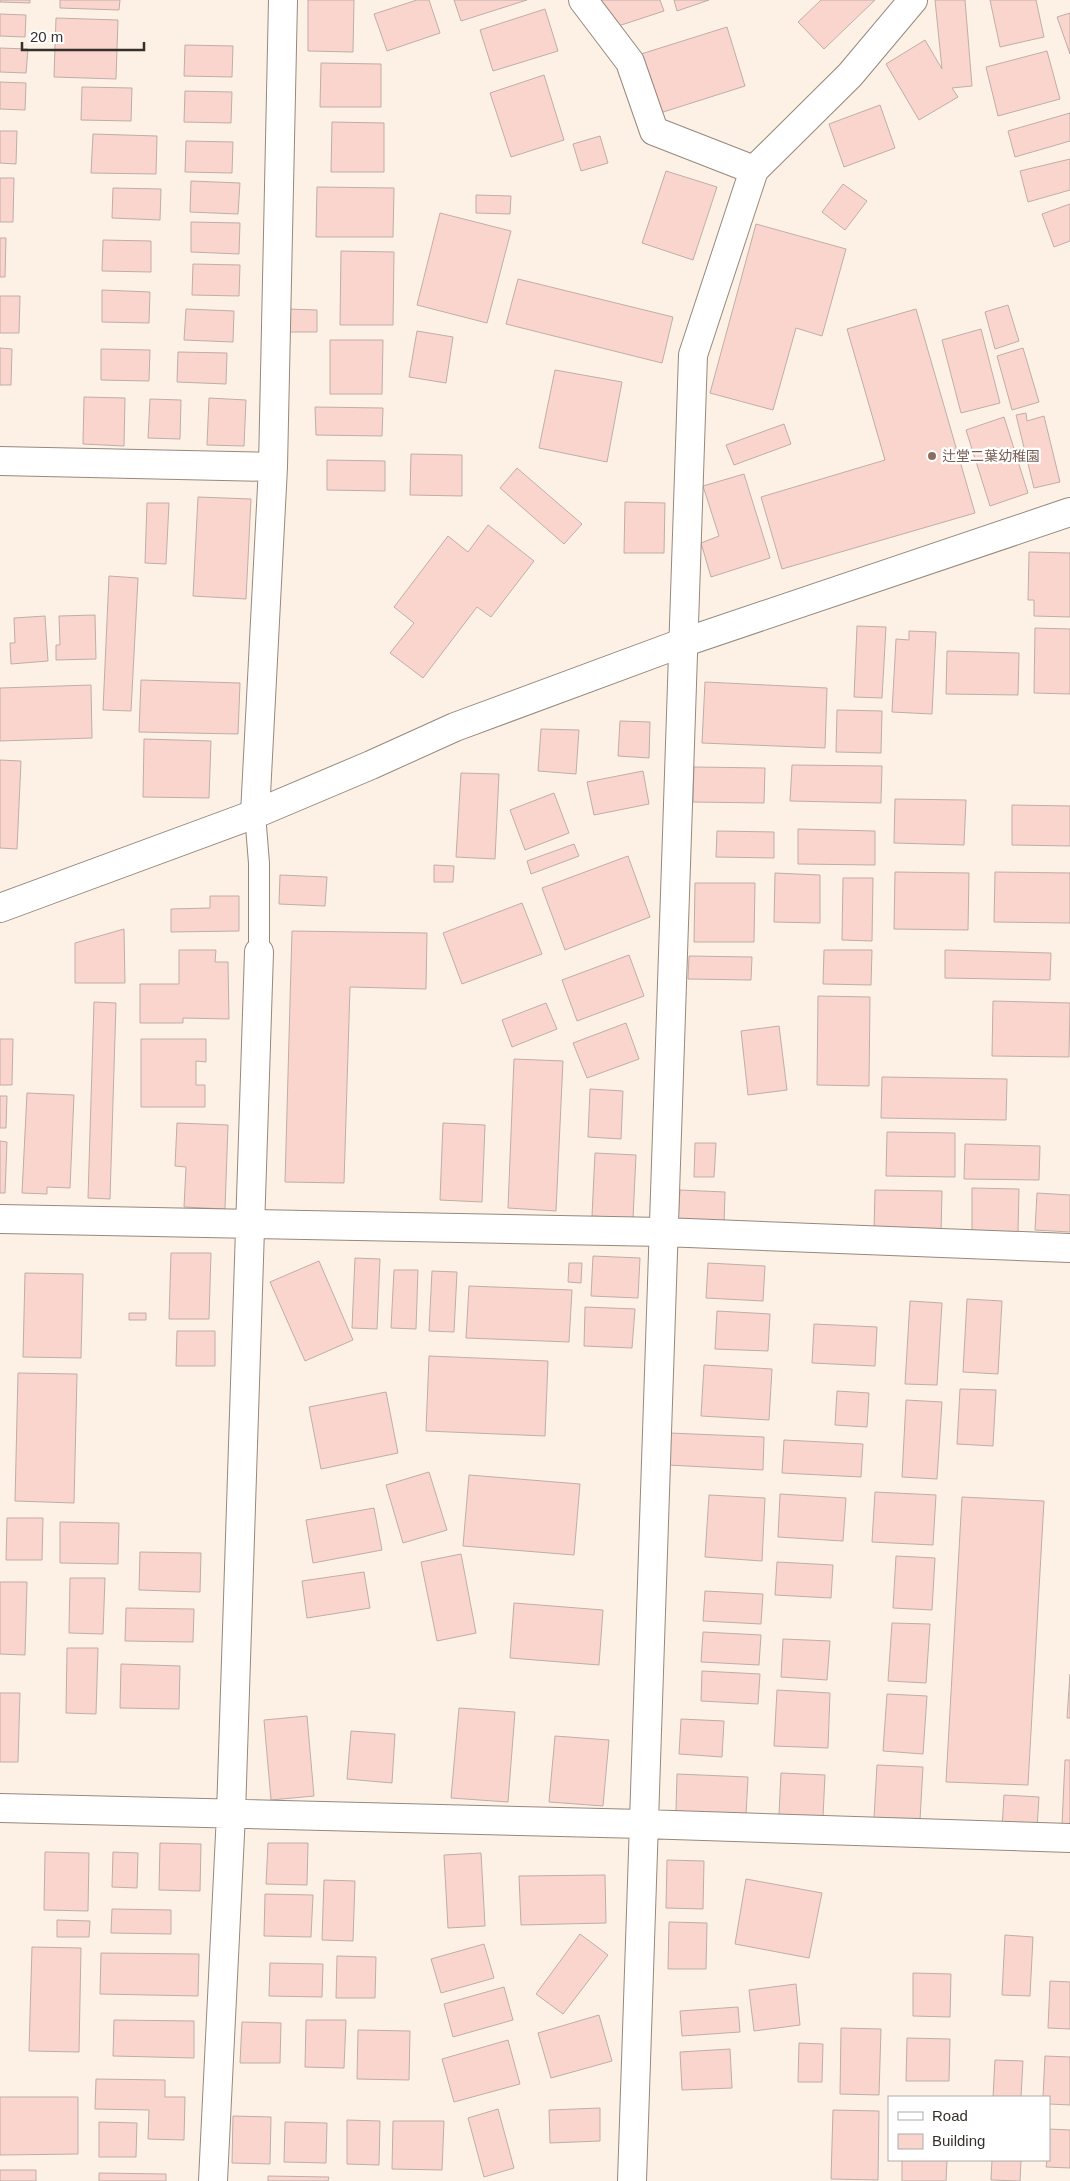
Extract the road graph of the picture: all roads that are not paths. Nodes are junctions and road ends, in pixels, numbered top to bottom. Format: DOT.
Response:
graph roads {
  1 [pos="283,0"];
  2 [pos="582,0"];
  3 [pos="913,0"];
  4 [pos="754,170"];
  5 [pos="0,461"];
  6 [pos="273,467"];
  7 [pos="1070,512"];
  8 [pos="682,643"];
  9 [pos="255,814"];
  10 [pos="0,908"];
  11 [pos="259,952"];
  12 [pos="0,1219"];
  13 [pos="250,1224"];
  14 [pos="663,1232"];
  15 [pos="1070,1248"];
  16 [pos="0,1808"];
  17 [pos="231,1814"];
  18 [pos="644,1824"];
  19 [pos="1070,1838"];
  20 [pos="214,2181"];
  21 [pos="632,2181"];
  1 -- 6 [label="street"];
  2 -- 4 [label="street"];
  3 -- 4 [label="street"];
  4 -- 8 [label="street"];
  5 -- 6 [label="street"];
  6 -- 9 [label="street"];
  7 -- 8 [label="street"];
  8 -- 9 [label="street"];
  8 -- 14 [label="street"];
  9 -- 10 [label="street"];
  9 -- 11 [label="lane"];
  11 -- 13 [label="street"];
  12 -- 13 [label="street"];
  13 -- 14 [label="street"];
  13 -- 17 [label="street"];
  14 -- 15 [label="street"];
  14 -- 18 [label="street"];
  16 -- 17 [label="street"];
  17 -- 18 [label="street"];
  17 -- 20 [label="street"];
  18 -- 19 [label="street"];
  18 -- 21 [label="street"];
}
